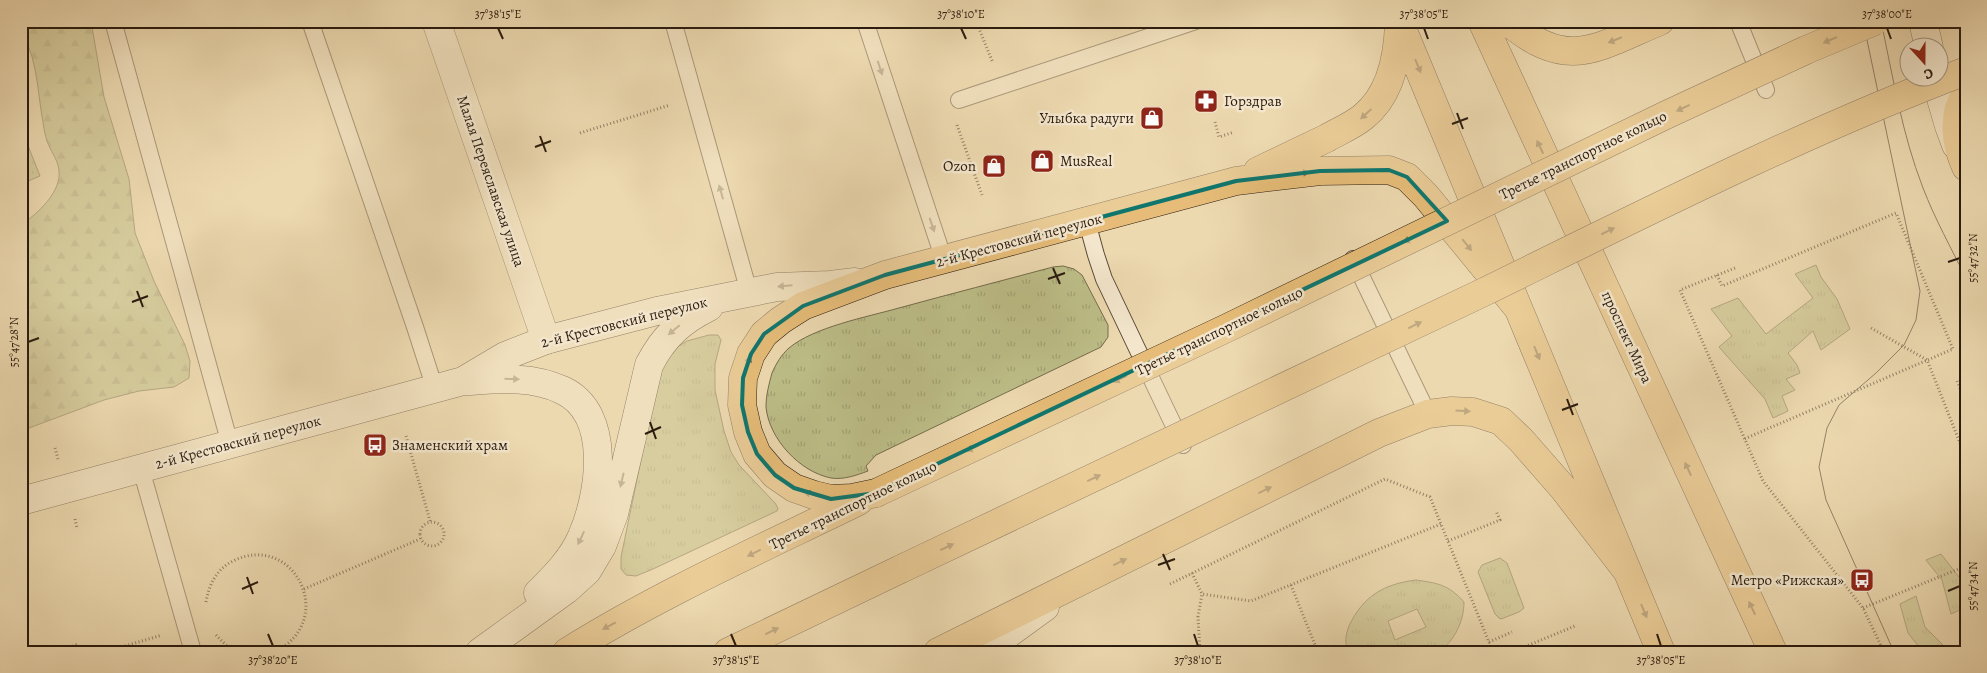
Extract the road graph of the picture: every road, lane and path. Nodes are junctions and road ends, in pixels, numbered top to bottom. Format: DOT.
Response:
graph roads {
  1 [pos="113,21"];
  2 [pos="310,21"];
  3 [pos="436,21"];
  4 [pos="673,21"];
  5 [pos="865,21"];
  6 [pos="976,21"];
  7 [pos="1196,21"];
  8 [pos="1399,21"];
  9 [pos="1482,21"];
  10 [pos="1507,21"];
  11 [pos="1660,21"];
  12 [pos="1738,21"];
  13 [pos="1875,21"];
  14 [pos="1923,21"];
  15 [pos="1927,38"];
  16 [pos="1966,71"];
  17 [pos="1003,87"];
  18 [pos="1938,88"];
  19 [pos="1766,90"];
  20 [pos="1966,94"];
  21 [pos="695,98"];
  22 [pos="959,100"];
  23 [pos="1215,122"];
  24 [pos="1234,132"];
  25 [pos="580,133"];
  26 [pos="1962,160"];
  27 [pos="1236,181"];
  28 [pos="982,195"];
  29 [pos="1087,222"];
  30 [pos="944,260"];
  31 [pos="1735,268"];
  32 [pos="885,275"];
  33 [pos="1717,275"];
  34 [pos="740,294"];
  35 [pos="1518,308"];
  36 [pos="1871,328"];
  37 [pos="546,340"];
  38 [pos="1396,348"];
  39 [pos="1142,358"];
  40 [pos="1927,360"];
  41 [pos="463,381"];
  42 [pos="1957,381"];
  43 [pos="434,389"];
  44 [pos="1966,402"];
  45 [pos="1428,414"];
  46 [pos="406,436"];
  47 [pos="1966,436"];
  48 [pos="1744,439"];
  49 [pos="1960,443"];
  50 [pos="230,444"];
  51 [pos="55,448"];
  52 [pos="59,462"];
  53 [pos="141,469"];
  54 [pos="1966,487"];
  55 [pos="876,493"];
  56 [pos="21,501"];
  57 [pos="1496,511"];
  58 [pos="74,516"];
  59 [pos="430,521"];
  60 [pos="1441,524"];
  61 [pos="77,528"];
  62 [pos="420,539"];
  63 [pos="1448,542"];
  64 [pos="1966,566"];
  65 [pos="1627,571"];
  66 [pos="1192,574"];
  67 [pos="1076,583"];
  68 [pos="1170,584"];
  69 [pos="1292,585"];
  70 [pos="304,589"];
  71 [pos="1202,594"];
  72 [pos="1863,608"];
  73 [pos="209,622"];
  74 [pos="1575,626"];
  75 [pos="186,628"];
  76 [pos="1512,632"];
  77 [pos="1489,642"];
  78 [pos="483,650"];
  79 [pos="52,652"];
  80 [pos="93,652"];
  81 [pos="105,652"];
  82 [pos="193,652"];
  83 [pos="237,652"];
  84 [pos="275,652"];
  85 [pos="567,652"];
  86 [pos="728,652"];
  87 [pos="938,652"];
  88 [pos="983,652"];
  89 [pos="1200,652"];
  90 [pos="1318,652"];
  91 [pos="1493,652"];
  92 [pos="1512,652"];
  93 [pos="1661,652"];
  94 [pos="1773,652"];
  95 [pos="1884,652"];
  1 -- 50 [label="lane"];
  2 -- 43 [label="lane"];
  3 -- 37 [label="main road, Малая Переяславская улица"];
  4 -- 21 [label="lane"];
  5 -- 30 [label="lane, one-way"];
  6 -- 17 [label="path"];
  7 -- 17 [label="lane"];
  8 -- 27 [label="main road, 2-й Крестовский переулок, one-way"];
  8 -- 35 [label="main road, one-way"];
  94 -- 9 [label="main road, проспект Мира, one-way"];
  11 -- 10 [label="main road, one-way"];
  12 -- 19 [label="lane"];
  13 -- 55 [label="main road, Третье транспортное кольцо, one-way, bridge"];
  14 -- 15 [label="main road"];
  86 -- 16 [label="main road, one-way, bridge"];
  17 -- 22 [label="lane"];
  18 -- 26 [label="main road"];
  20 -- 26 [label="main road"];
  21 -- 25 [label="path"];
  34 -- 21 [label="lane, one-way"];
  22 -- 28 [label="path"];
  23 -- 24 [label="path"];
  27 -- 29 [label="main road, 2-й Крестовский переулок"];
  27 -- 35 [label="main road, 2-й Крестовский переулок, one-way"];
  29 -- 30 [label="main road, 2-й Крестовский переулок"];
  29 -- 39 [label="lane"];
  30 -- 32 [label="main road, 2-й Крестовский переулок"];
  31 -- 33 [label="path"];
  32 -- 34 [label="main road, 2-й Крестовский переулок, one-way"];
  55 -- 32 [label="main road, one-way"];
  33 -- 40 [label="path"];
  33 -- 48 [label="path"];
  34 -- 37 [label="main road, 2-й Крестовский переулок"];
  34 -- 78 [label="main road, one-way"];
  35 -- 65 [label="main road, one-way"];
  36 -- 40 [label="path"];
  37 -- 41 [label="main road, 2-й Крестовский переулок"];
  38 -- 39 [label="lane"];
  38 -- 39 [label="lane"];
  38 -- 45 [label="lane"];
  40 -- 48 [label="path"];
  40 -- 49 [label="path"];
  41 -- 43 [label="main road, 2-й Крестовский переулок"];
  41 -- 78 [label="main road, one-way"];
  42 -- 44 [label="path"];
  43 -- 50 [label="main road, 2-й Крестовский переулок"];
  45 -- 65 [label="main road, one-way"];
  67 -- 45 [label="main road, one-way"];
  46 -- 59 [label="path"];
  47 -- 49 [label="path"];
  48 -- 72 [label="path"];
  49 -- 54 [label="path"];
  50 -- 53 [label="main road, 2-й Крестовский переулок"];
  51 -- 52 [label="path"];
  53 -- 56 [label="main road, 2-й Крестовский переулок"];
  53 -- 75 [label="lane"];
  55 -- 85 [label="main road, Третье транспортное кольцо, one-way"];
  57 -- 63 [label="path"];
  58 -- 61 [label="path"];
  59 -- 62 [label="path"];
  59 -- 62 [label="path"];
  60 -- 63 [label="path"];
  60 -- 66 [label="path"];
  60 -- 69 [label="path"];
  62 -- 70 [label="path"];
  63 -- 77 [label="path"];
  64 -- 72 [label="path"];
  65 -- 93 [label="main road, one-way"];
  66 -- 68 [label="path"];
  66 -- 71 [label="path"];
  67 -- 87 [label="main road"];
  67 -- 88 [label="main road"];
  69 -- 71 [label="path"];
  69 -- 90 [label="path"];
  70 -- 73 [label="path"];
  70 -- 84 [label="path"];
  71 -- 89 [label="path"];
  72 -- 95 [label="path"];
  73 -- 75 [label="path"];
  73 -- 83 [label="path"];
  74 -- 92 [label="path"];
  75 -- 81 [label="path"];
  75 -- 82 [label="lane"];
  76 -- 77 [label="path"];
  77 -- 91 [label="path"];
  79 -- 80 [label="path"];
}
